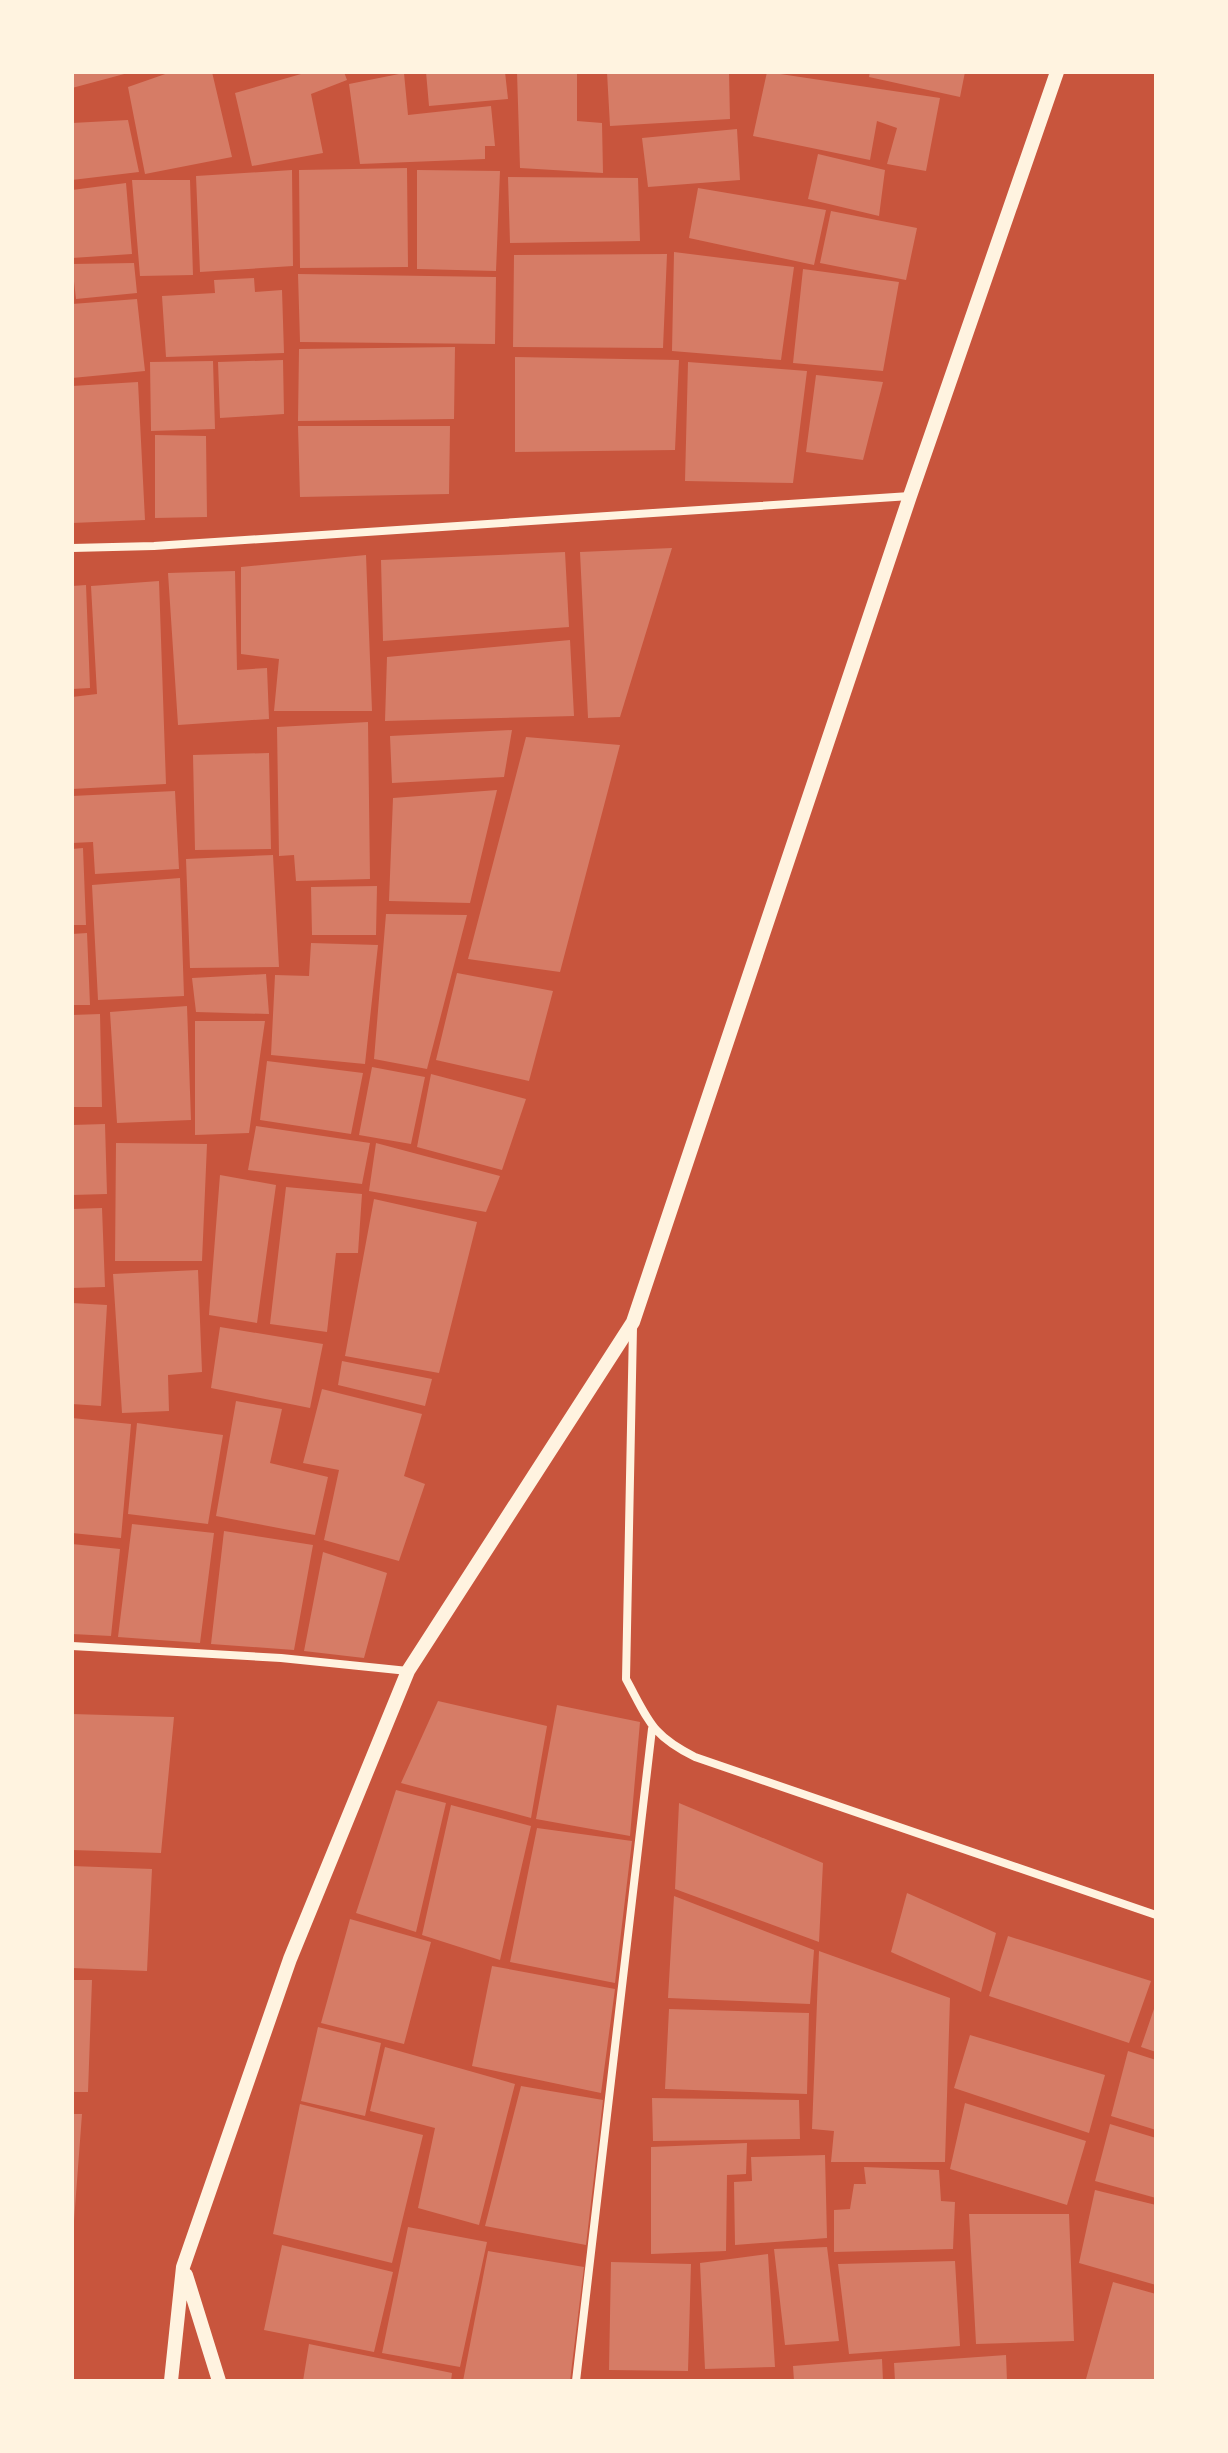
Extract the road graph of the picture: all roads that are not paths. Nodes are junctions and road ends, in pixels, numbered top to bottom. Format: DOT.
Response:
graph roads {
  1 [pos="1057,72"];
  2 [pos="910,496"];
  3 [pos="72,548"];
  4 [pos="633,1322"];
  5 [pos="72,1646"];
  6 [pos="408,1671"];
  7 [pos="652,1729"];
  8 [pos="1156,1915"];
  9 [pos="183,2267"];
  10 [pos="171,2381"];
  11 [pos="219,2381"];
  12 [pos="576,2381"];
  1 -- 2 [label="street"];
  2 -- 3 [label="street"];
  2 -- 4 [label="street"];
  4 -- 6 [label="street"];
  4 -- 7 [label="street"];
  5 -- 6 [label="street"];
  6 -- 9 [label="street"];
  7 -- 8 [label="street"];
  7 -- 12 [label="street"];
  9 -- 10 [label="street"];
  9 -- 11 [label="street"];
}
